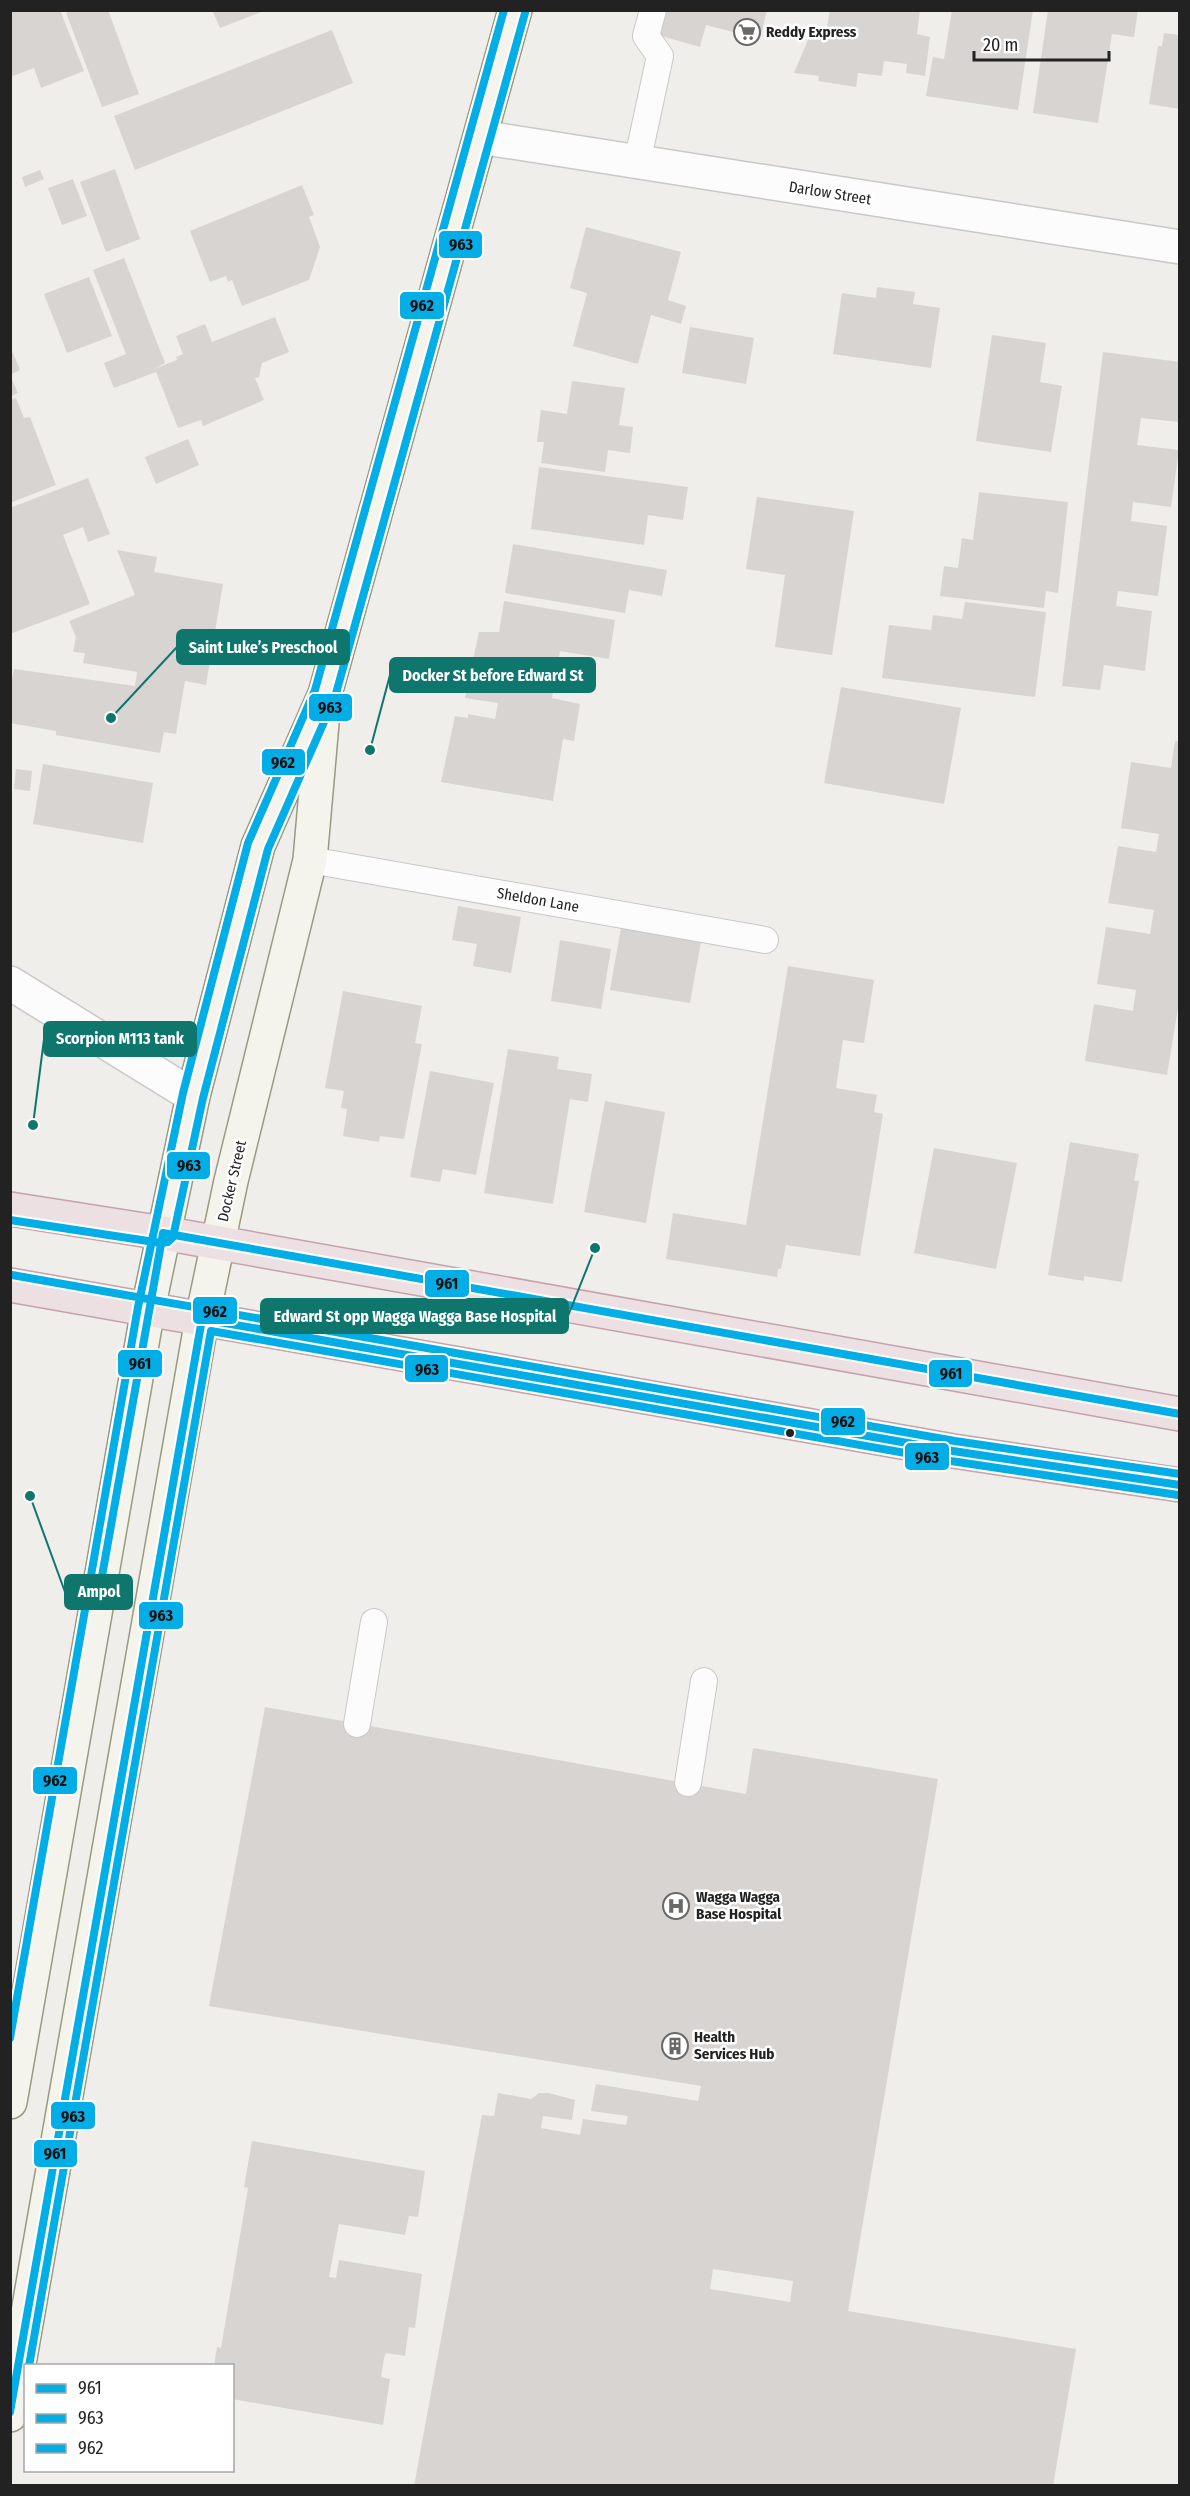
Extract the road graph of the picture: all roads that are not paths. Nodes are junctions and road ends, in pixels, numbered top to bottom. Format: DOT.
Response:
graph roads {
  1 [pos="515,10"];
  2 [pos="653,10"];
  3 [pos="480,137"];
  4 [pos="637,163"];
  5 [pos="1179,247"];
  6 [pos="325,694"];
  7 [pos="310,860"];
  8 [pos="765,940"];
  9 [pos="10,983"];
  10 [pos="193,1096"];
  11 [pos="10,1209"];
  12 [pos="163,1233"];
  13 [pos="218,1243"];
  14 [pos="10,1285"];
  15 [pos="148,1309"];
  16 [pos="202,1319"];
  17 [pos="1179,1414"];
  18 [pos="1179,1485"];
  19 [pos="374,1622"];
  20 [pos="704,1681"];
  21 [pos="357,1724"];
  22 [pos="688,1783"];
  23 [pos="18,2018"];
  24 [pos="10,2102"];
  25 [pos="10,2415"];
  1 -- 3 [label="main road, Docker Street"];
  2 -- 4 [label="lane"];
  3 -- 4 [label="street, Darlow Street"];
  3 -- 6 [label="main road, Docker Street"];
  4 -- 5 [label="street, Darlow Street"];
  6 -- 7 [label="main road, Docker Street"];
  6 -- 10 [label="main road, Docker Street"];
  7 -- 8 [label="lane, Sheldon Lane"];
  7 -- 13 [label="main road, Docker Street"];
  9 -- 10 [label="street"];
  10 -- 12 [label="main road, Docker Street"];
  11 -- 12 [label="highway"];
  12 -- 13 [label="highway"];
  12 -- 15 [label="main road, Docker Street"];
  13 -- 16 [label="main road, Docker Street"];
  13 -- 17 [label="highway"];
  14 -- 15 [label="highway"];
  15 -- 16 [label="highway"];
  15 -- 23 [label="main road, Docker Street"];
  16 -- 18 [label="highway"];
  16 -- 25 [label="main road, Docker Street"];
  19 -- 21 [label="lane"];
  20 -- 22 [label="lane"];
  23 -- 24 [label="main road, Docker Street"];
}
